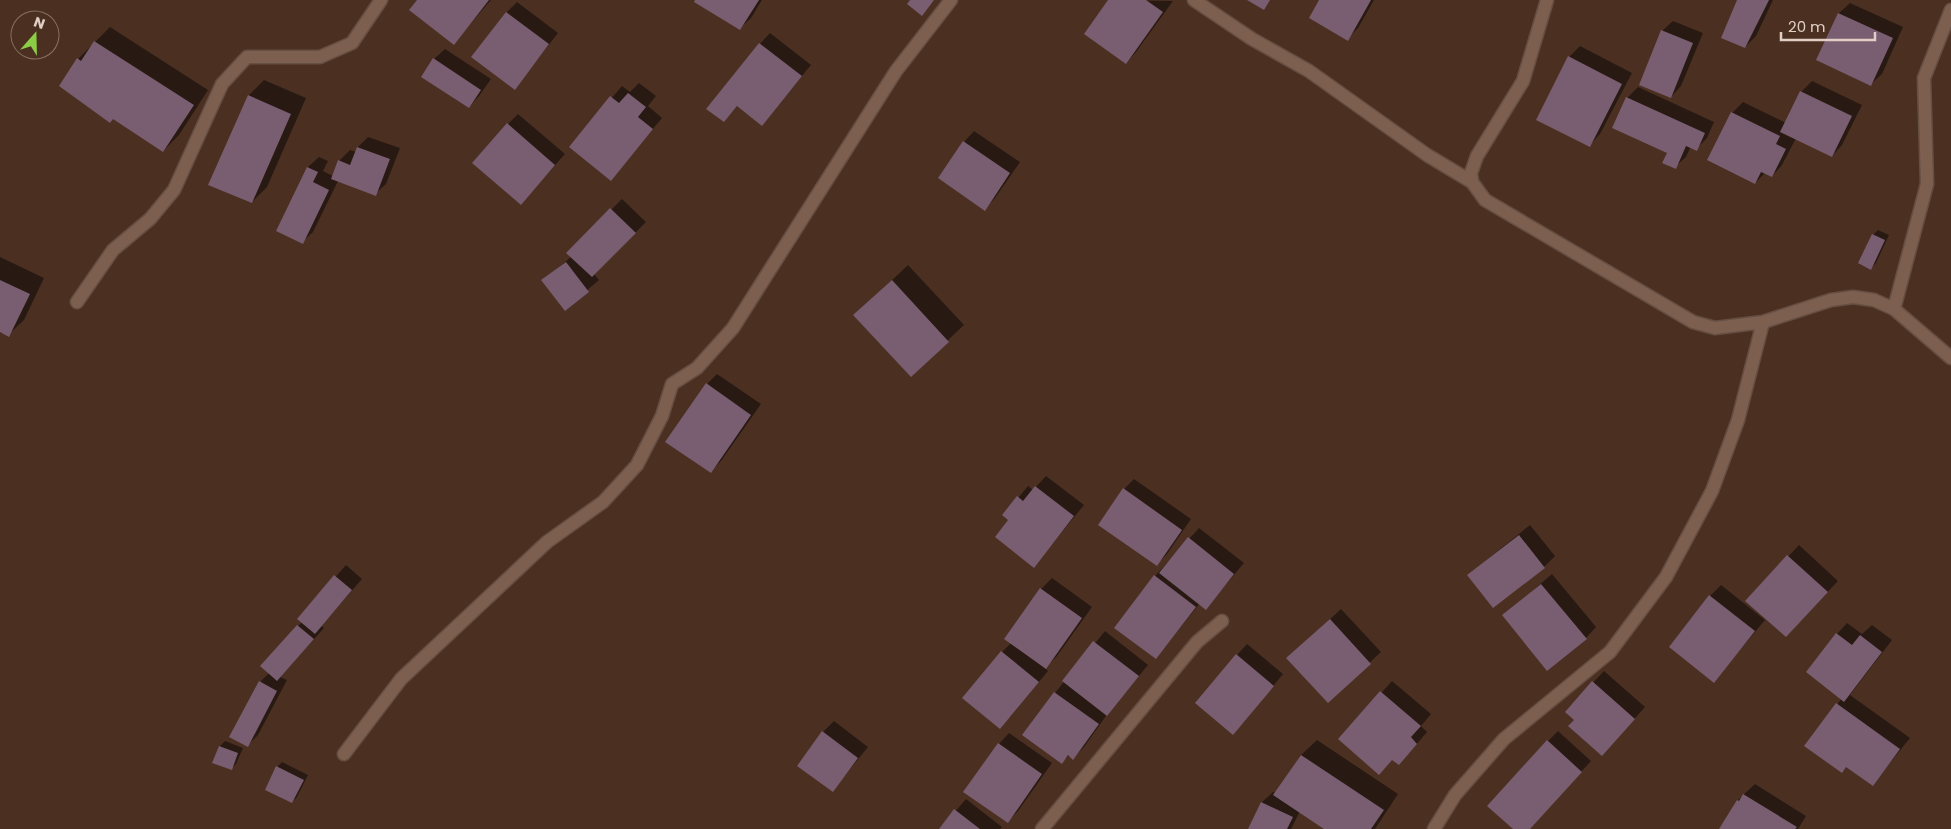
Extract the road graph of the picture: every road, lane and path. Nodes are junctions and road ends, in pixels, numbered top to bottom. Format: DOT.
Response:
graph roads {
  1 [pos="381,0"];
  2 [pos="951,0"];
  3 [pos="1194,0"];
  4 [pos="1547,0"];
  5 [pos="1951,10"];
  6 [pos="1472,182"];
  7 [pos="77,302"];
  8 [pos="1894,309"];
  9 [pos="1762,322"];
  10 [pos="1951,358"];
  11 [pos="1222,621"];
  12 [pos="344,754"];
  13 [pos="1436,828"];
  14 [pos="1042,829"];
  1 -- 7 [label="street"];
  2 -- 12 [label="street"];
  3 -- 6 [label="street"];
  4 -- 6 [label="street"];
  5 -- 8 [label="street"];
  6 -- 9 [label="street"];
  8 -- 9 [label="street"];
  8 -- 10 [label="street"];
  9 -- 13 [label="street"];
  11 -- 14 [label="street"];
}
